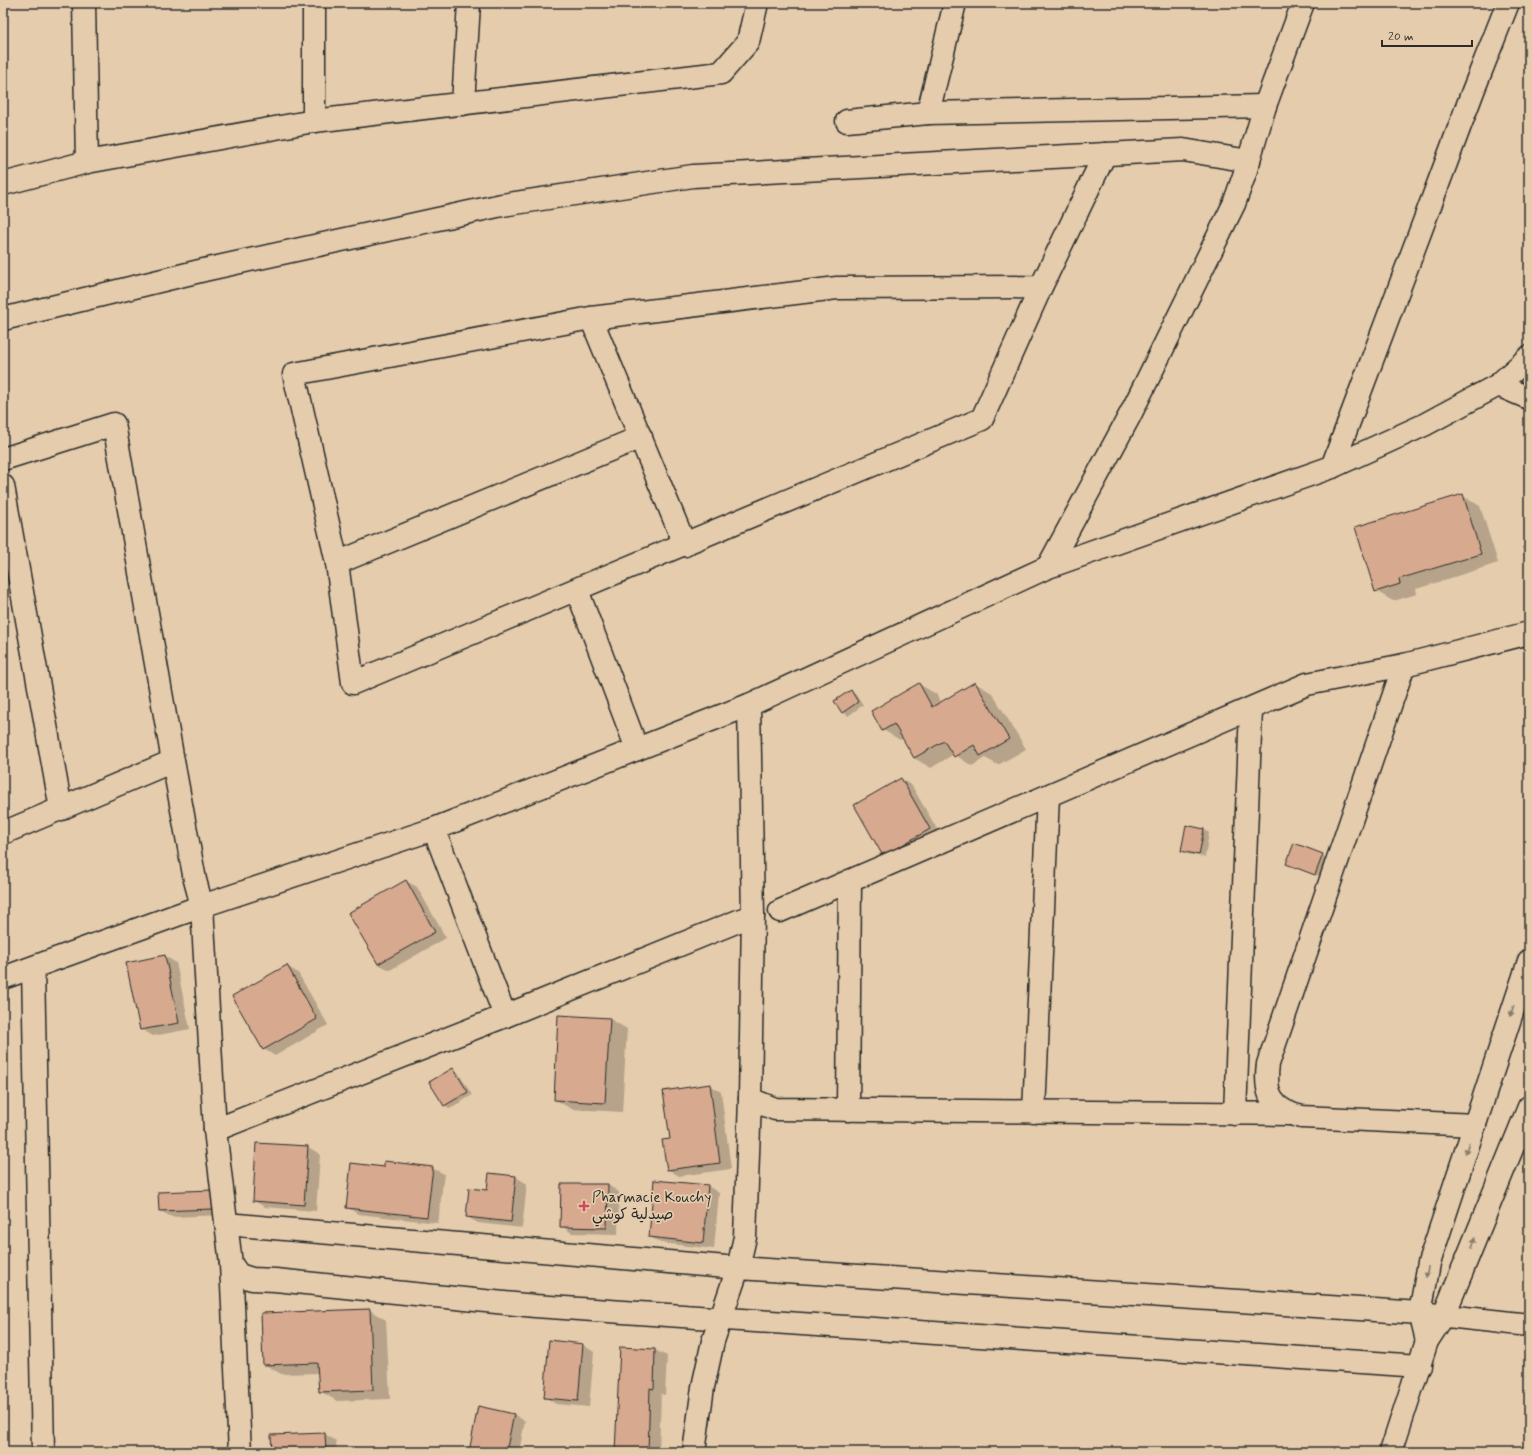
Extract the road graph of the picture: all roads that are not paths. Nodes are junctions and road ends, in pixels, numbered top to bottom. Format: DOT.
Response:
graph roads {
  1 [pos="84,3"];
  2 [pos="314,3"];
  3 [pos="469,3"];
  4 [pos="757,3"];
  5 [pos="955,3"];
  6 [pos="1303,3"];
  7 [pos="1508,3"];
  8 [pos="463,104"];
  9 [pos="1265,106"];
  10 [pos="928,113"];
  11 [pos="314,121"];
  12 [pos="847,121"];
  13 [pos="1105,154"];
  14 [pos="1248,161"];
  15 [pos="87,162"];
  16 [pos="3,184"];
  17 [pos="1041,287"];
  18 [pos="592,318"];
  19 [pos="3,319"];
  20 [pos="1529,357"];
  21 [pos="1498,385"];
  22 [pos="1529,397"];
  23 [pos="641,437"];
  24 [pos="3,459"];
  25 [pos="1332,467"];
  26 [pos="3,486"];
  27 [pos="685,544"];
  28 [pos="337,563"];
  29 [pos="1048,567"];
  30 [pos="577,590"];
  31 [pos="1529,633"];
  32 [pos="1404,665"];
  33 [pos="749,704"];
  34 [pos="1251,708"];
  35 [pos="637,749"];
  36 [pos="173,761"];
  37 [pos="1048,796"];
  38 [pos="61,809"];
  39 [pos="434,829"];
  40 [pos="3,833"];
  41 [pos="850,881"];
  42 [pos="202,906"];
  43 [pos="780,912"];
  44 [pos="754,915"];
  45 [pos="1529,961"];
  46 [pos="33,968"];
  47 [pos="3,978"];
  48 [pos="506,1016"];
  49 [pos="750,1099"];
  50 [pos="1529,1107"];
  51 [pos="848,1110"];
  52 [pos="1034,1112"];
  53 [pos="1236,1114"];
  54 [pos="1290,1114"];
  55 [pos="1475,1125"];
  56 [pos="215,1130"];
  57 [pos="226,1224"];
  58 [pos="231,1264"];
  59 [pos="738,1268"];
  60 [pos="1420,1313"];
  61 [pos="1444,1315"];
  62 [pos="720,1318"];
  63 [pos="1529,1325"];
  64 [pos="1427,1341"];
  65 [pos="1420,1366"];
  66 [pos="43,1452"];
  67 [pos="240,1452"];
  68 [pos="694,1452"];
  69 [pos="1391,1452"];
  1 -- 15 [label="street"];
  2 -- 11 [label="street"];
  3 -- 8 [label="street"];
  4 -- 8 [label="street"];
  5 -- 10 [label="street"];
  6 -- 9 [label="street"];
  7 -- 25 [label="street"];
  8 -- 11 [label="street"];
  9 -- 10 [label="street"];
  9 -- 14 [label="street"];
  10 -- 12 [label="street"];
  11 -- 15 [label="street"];
  13 -- 14 [label="street"];
  13 -- 17 [label="street"];
  13 -- 19 [label="street"];
  14 -- 29 [label="street"];
  15 -- 16 [label="street"];
  17 -- 18 [label="street"];
  17 -- 27 [label="street"];
  18 -- 23 [label="street"];
  18 -- 28 [label="street"];
  20 -- 21 [label="street"];
  21 -- 22 [label="street"];
  21 -- 25 [label="street"];
  23 -- 27 [label="street"];
  23 -- 28 [label="street"];
  24 -- 36 [label="street"];
  25 -- 29 [label="street"];
  26 -- 38 [label="street"];
  27 -- 30 [label="street"];
  28 -- 30 [label="street"];
  29 -- 33 [label="street"];
  30 -- 35 [label="street"];
  31 -- 32 [label="street"];
  32 -- 34 [label="street"];
  32 -- 54 [label="street"];
  33 -- 35 [label="street"];
  33 -- 44 [label="street"];
  34 -- 37 [label="street"];
  34 -- 53 [label="street"];
  35 -- 39 [label="street"];
  36 -- 38 [label="street"];
  36 -- 42 [label="street"];
  37 -- 41 [label="street"];
  37 -- 52 [label="street"];
  38 -- 40 [label="street"];
  39 -- 42 [label="street"];
  39 -- 48 [label="street"];
  41 -- 43 [label="street"];
  41 -- 51 [label="street"];
  42 -- 46 [label="street"];
  42 -- 56 [label="street"];
  44 -- 48 [label="street"];
  44 -- 49 [label="street"];
  45 -- 55 [label="street, one-way"];
  46 -- 47 [label="street"];
  46 -- 66 [label="street"];
  48 -- 56 [label="street"];
  49 -- 51 [label="street"];
  49 -- 59 [label="street"];
  61 -- 50 [label="street, one-way"];
  51 -- 52 [label="street"];
  52 -- 53 [label="street"];
  53 -- 54 [label="street"];
  54 -- 55 [label="street"];
  55 -- 60 [label="street, one-way"];
  56 -- 57 [label="street"];
  57 -- 58 [label="street"];
  57 -- 59 [label="street"];
  58 -- 62 [label="street"];
  58 -- 67 [label="street"];
  59 -- 60 [label="street"];
  59 -- 62 [label="street"];
  60 -- 61 [label="street"];
  60 -- 64 [label="street"];
  61 -- 63 [label="street"];
  61 -- 64 [label="street"];
  62 -- 65 [label="street"];
  62 -- 68 [label="street"];
  64 -- 65 [label="street"];
  65 -- 69 [label="street"];
}
